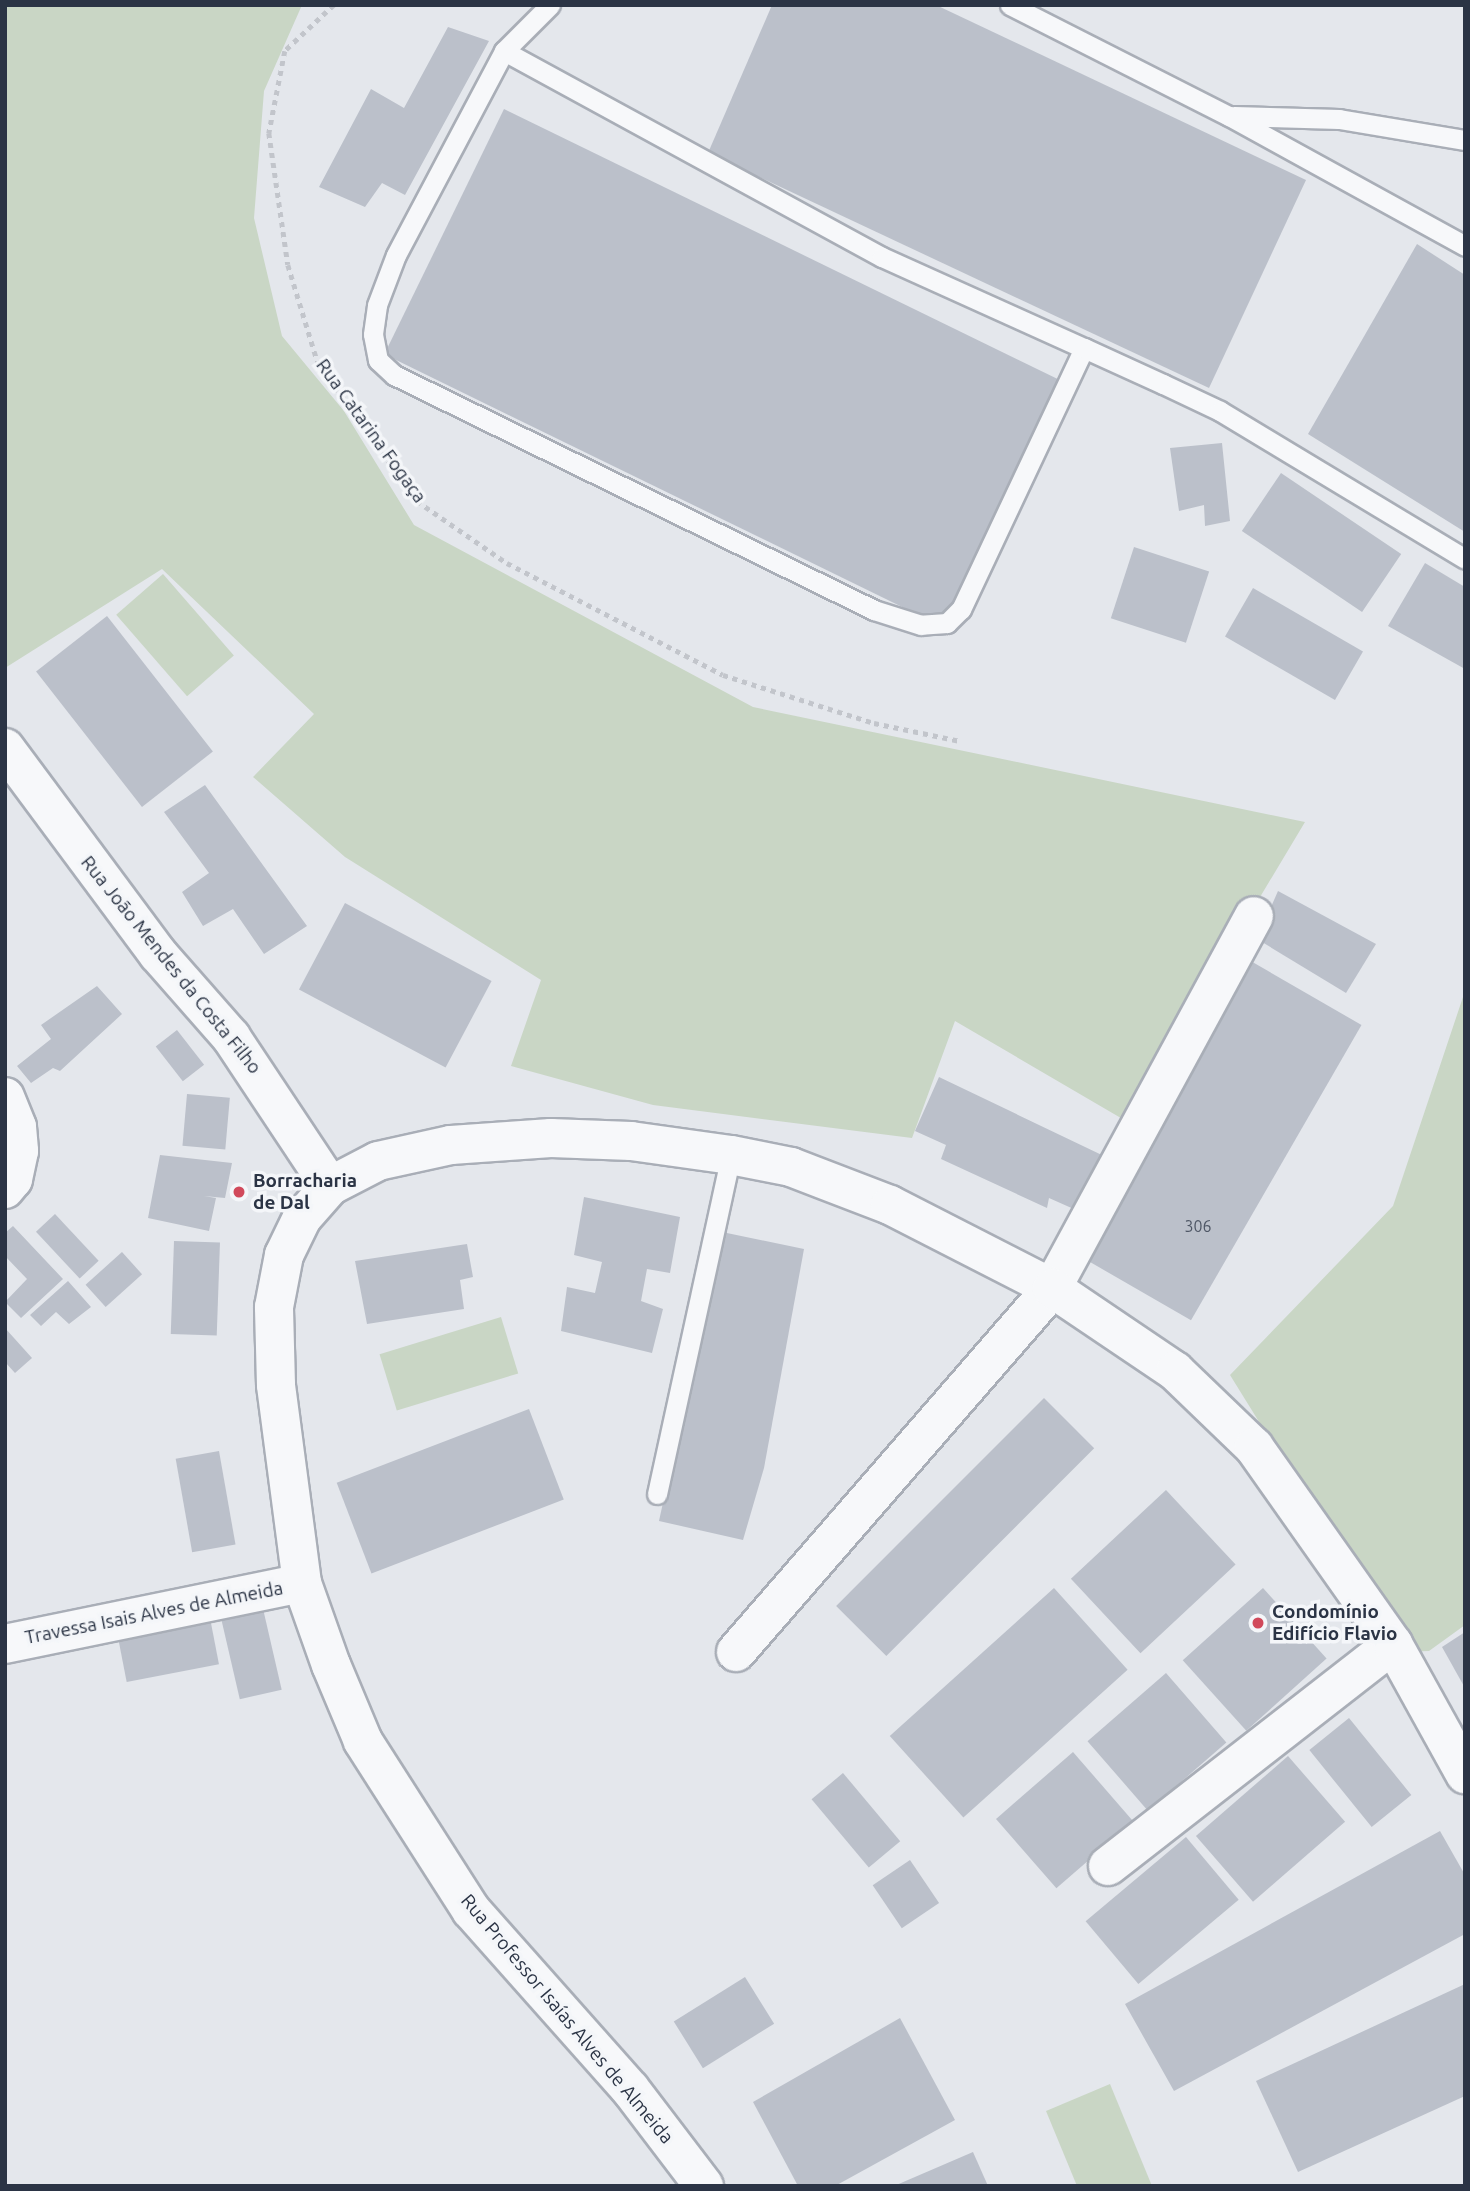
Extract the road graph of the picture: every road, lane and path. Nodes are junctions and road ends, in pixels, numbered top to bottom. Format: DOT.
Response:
graph roads {
  1 [pos="334,5"];
  2 [pos="550,5"];
  3 [pos="1010,5"];
  4 [pos="504,51"];
  5 [pos="1229,116"];
  6 [pos="1465,140"];
  7 [pos="1465,246"];
  8 [pos="1084,348"];
  9 [pos="1465,559"];
  10 [pos="960,741"];
  11 [pos="5,748"];
  12 [pos="1254,916"];
  13 [pos="5,1097"];
  14 [pos="731,1155"];
  15 [pos="330,1186"];
  16 [pos="5,1189"];
  17 [pos="1052,1288"];
  18 [pos="657,1494"];
  19 [pos="302,1583"];
  20 [pos="5,1643"];
  21 [pos="1393,1644"];
  22 [pos="736,1652"];
  23 [pos="1465,1774"];
  24 [pos="1108,1866"];
  25 [pos="704,2186"];
  1 -- 10 [label="path, Rua Catarina Fogaça"];
  2 -- 4 [label="lane"];
  3 -- 5 [label="lane"];
  4 -- 8 [label="lane"];
  4 -- 8 [label="lane"];
  5 -- 6 [label="lane"];
  5 -- 7 [label="lane"];
  8 -- 9 [label="lane"];
  11 -- 15 [label="street, Rua João Mendes da Costa Filho"];
  12 -- 17 [label="street"];
  13 -- 16 [label="street"];
  14 -- 15 [label="street"];
  14 -- 17 [label="street"];
  14 -- 18 [label="lane"];
  15 -- 19 [label="street, Rua Professor Isaías Alves de Almeida"];
  17 -- 21 [label="street"];
  17 -- 22 [label="street"];
  19 -- 20 [label="street, Travessa Isais Alves de Almeida"];
  19 -- 25 [label="street, Rua Professor Isaías Alves de Almeida"];
  21 -- 23 [label="street"];
  21 -- 24 [label="street"];
}
